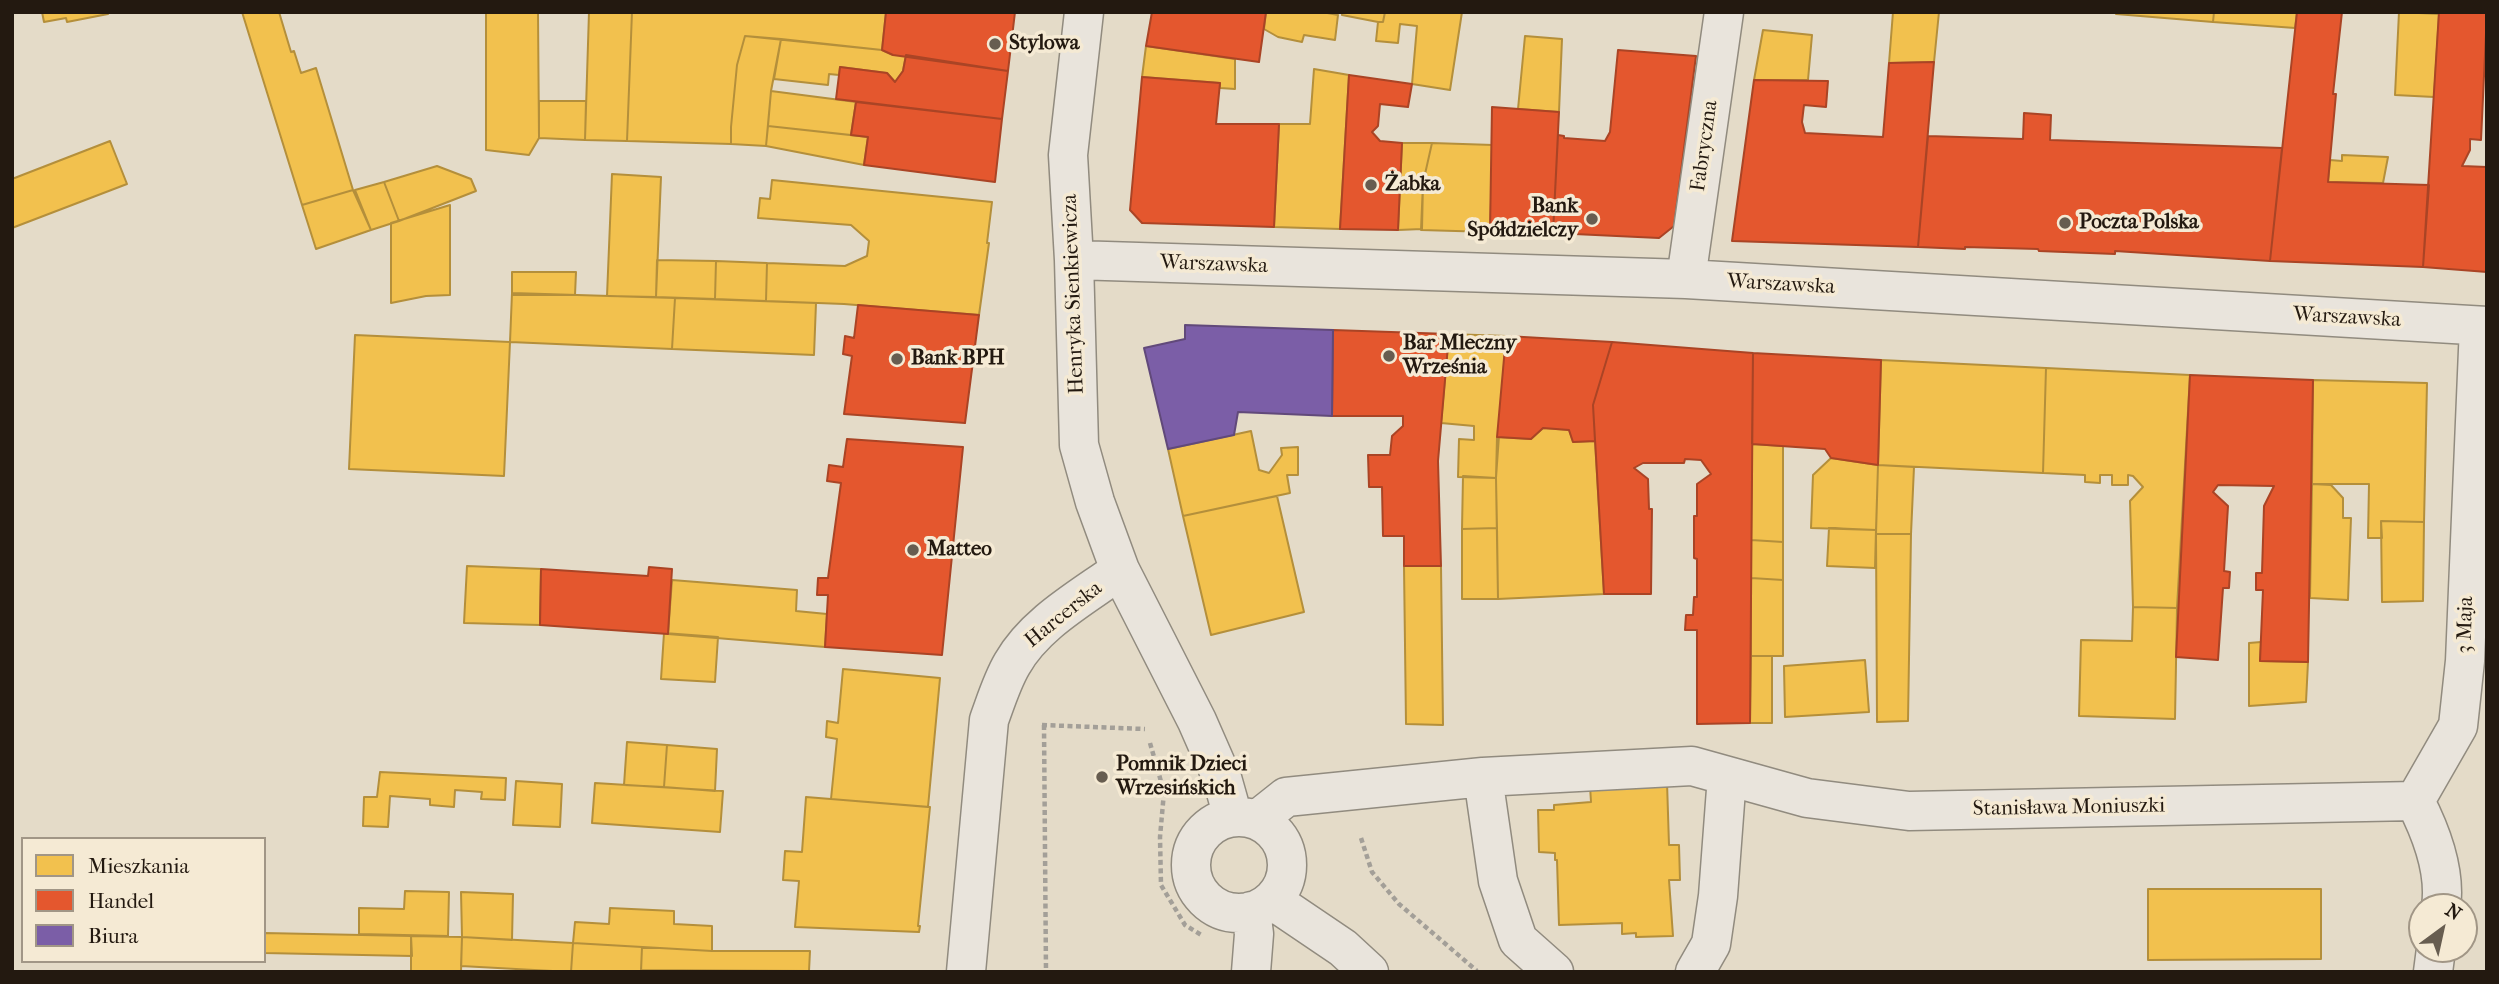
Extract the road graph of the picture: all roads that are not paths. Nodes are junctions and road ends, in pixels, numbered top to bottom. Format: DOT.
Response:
graph roads {
  1 [pos="1084,12"];
  2 [pos="1724,12"];
  3 [pos="1074,260"];
  4 [pos="1686,279"];
  5 [pos="2483,326"];
  6 [pos="1120,570"];
  7 [pos="1727,776"];
  8 [pos="1483,777"];
  9 [pos="2415,801"];
  10 [pos="1245,818"];
  11 [pos="2443,893"];
  12 [pos="1262,906"];
  13 [pos="965,972"];
  14 [pos="1251,972"];
  15 [pos="1369,972"];
  16 [pos="1554,972"];
  17 [pos="1695,972"];
  1 -- 3 [label="street, Henryka Sienkiewicza"];
  2 -- 4 [label="street, Fabryczna"];
  3 -- 4 [label="street, Warszawska"];
  3 -- 6 [label="street, Henryka Sienkiewicza"];
  4 -- 5 [label="street, Warszawska"];
  5 -- 9 [label="street, 3 Maja"];
  6 -- 10 [label="street, Harcerska"];
  6 -- 13 [label="street, Harcerska"];
  7 -- 8 [label="street, Stanisława Moniuszki"];
  7 -- 9 [label="street, Stanisława Moniuszki"];
  7 -- 17 [label="street"];
  8 -- 10 [label="street, Stanisława Moniuszki"];
  8 -- 16 [label="street"];
  9 -- 11 [label="street"];
  10 -- 12 [label="street"];
  10 -- 12 [label="street"];
  12 -- 14 [label="street"];
  12 -- 15 [label="street"];
}
